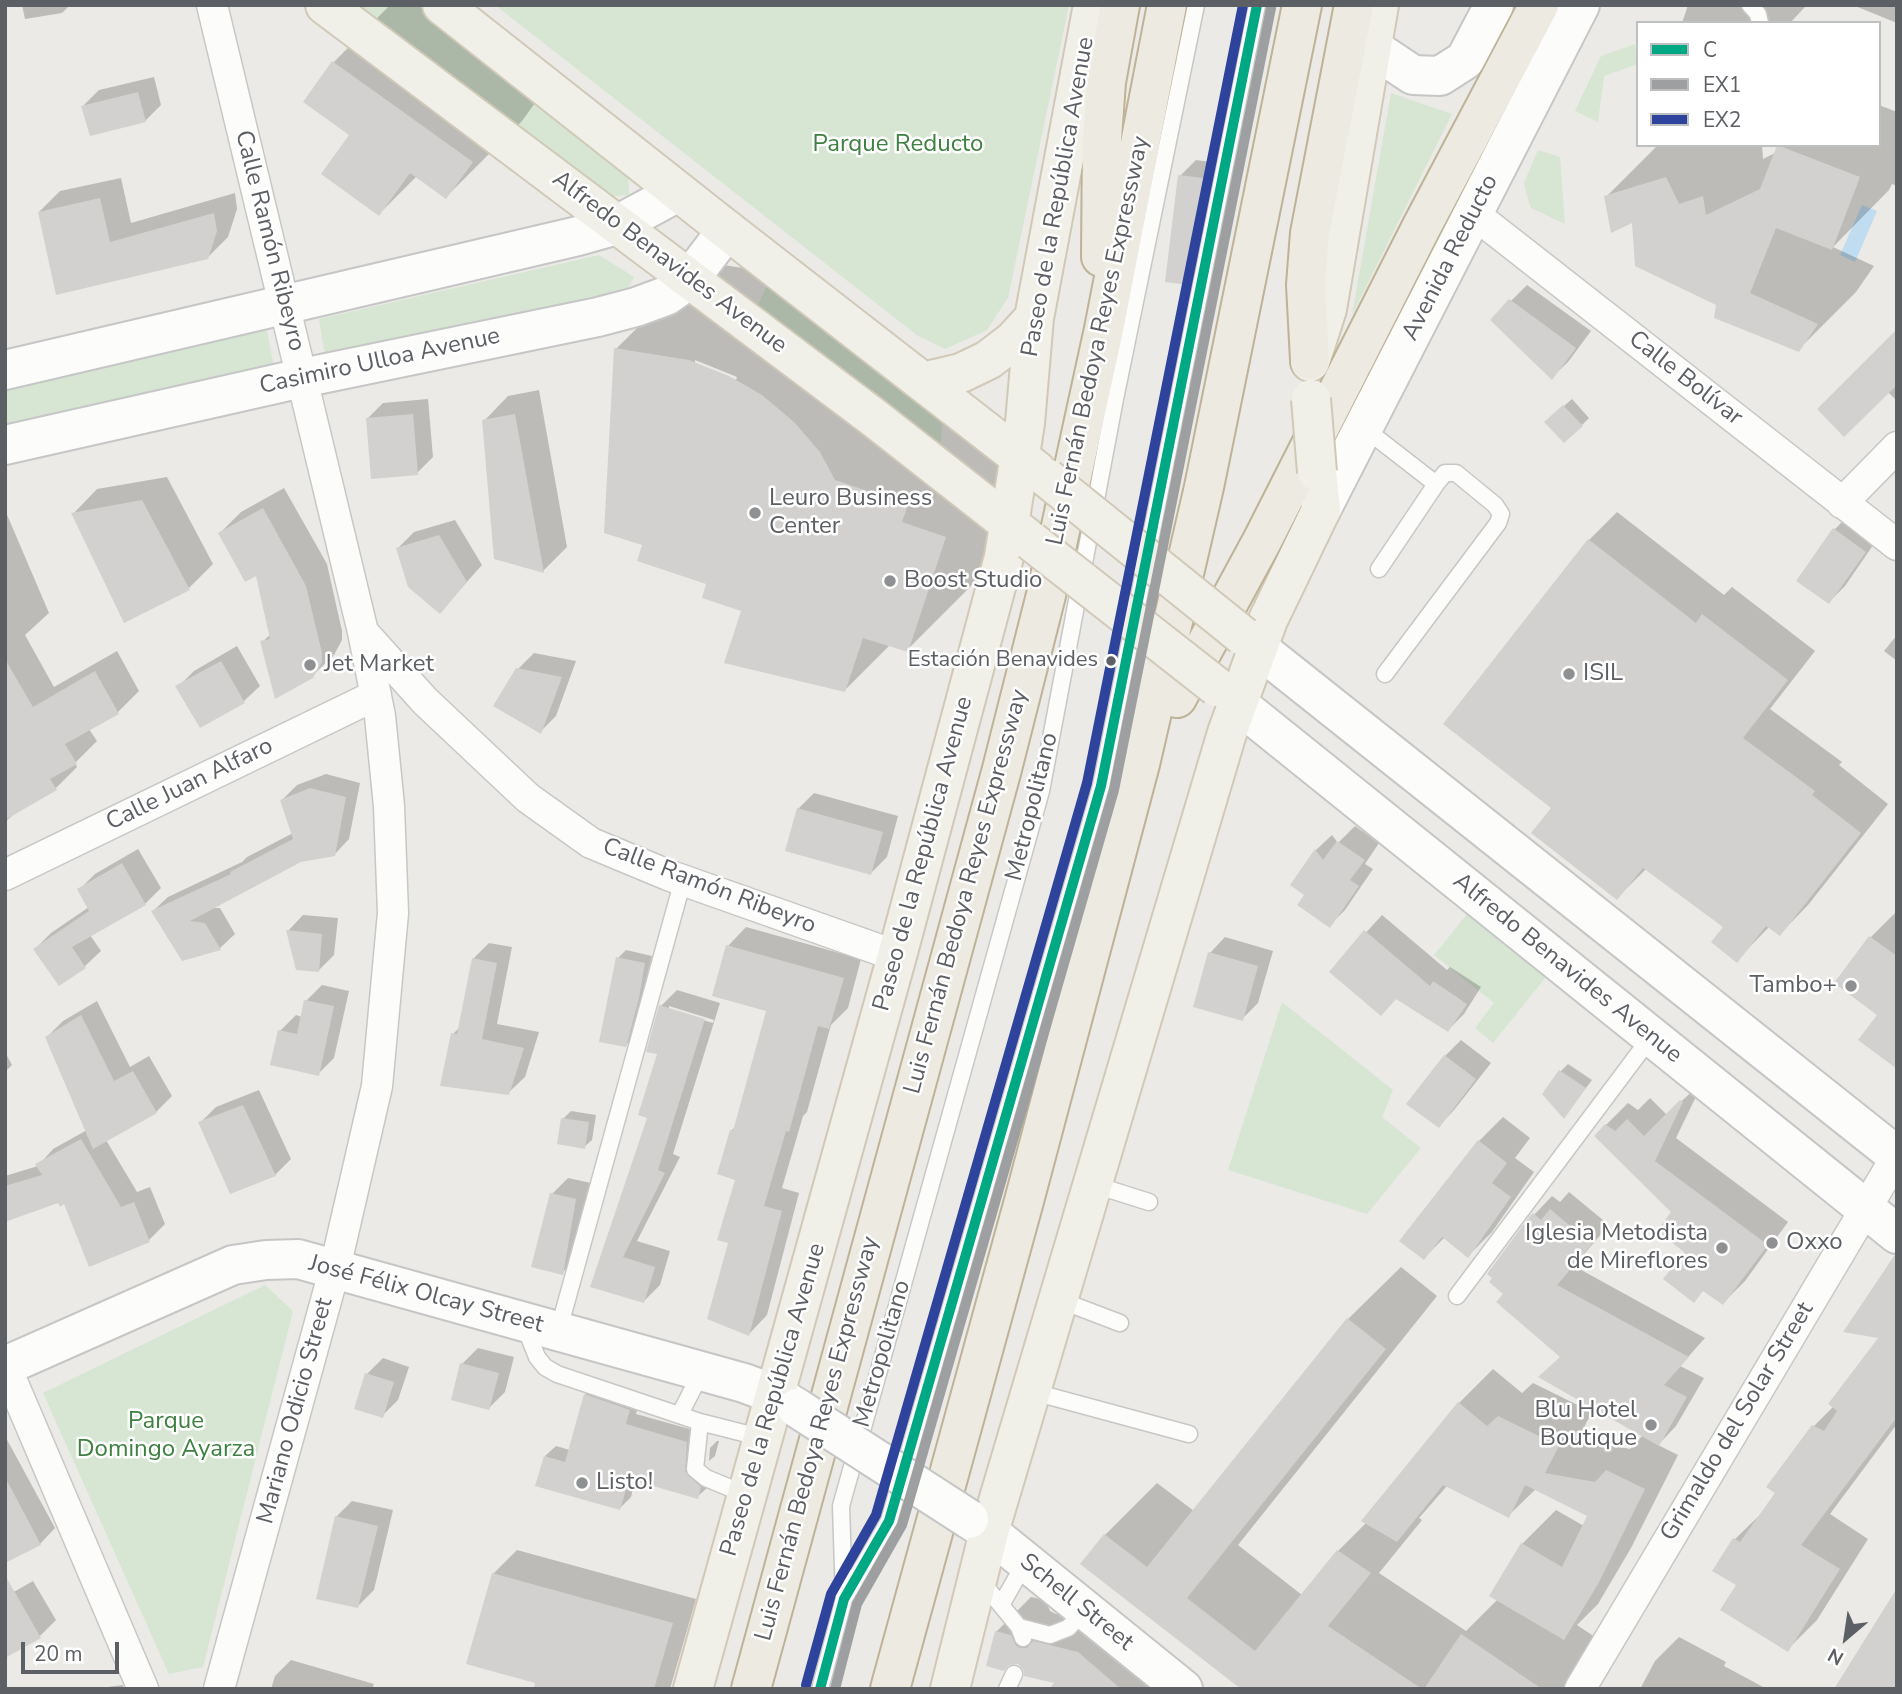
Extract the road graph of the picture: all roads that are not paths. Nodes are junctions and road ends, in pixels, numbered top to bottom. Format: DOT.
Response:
graph roads {
  1 [pos="212,5"];
  2 [pos="325,5"];
  3 [pos="442,5"];
  4 [pos="1093,5"];
  5 [pos="1120,5"];
  6 [pos="1167,5"];
  7 [pos="1196,5"];
  8 [pos="1257,5"];
  9 [pos="1303,5"];
  10 [pos="1354,5"];
  11 [pos="1379,5"];
  12 [pos="1494,5"];
  13 [pos="1539,5"];
  14 [pos="1580,5"];
  15 [pos="1750,5"];
  16 [pos="1760,21"];
  17 [pos="1371,47"];
  18 [pos="678,192"];
  19 [pos="1474,214"];
  20 [pos="617,225"];
  21 [pos="727,230"];
  22 [pos="689,280"];
  23 [pos="284,304"];
  24 [pos="1034,318"];
  25 [pos="1104,329"];
  26 [pos="1310,360"];
  27 [pos="5,370"];
  28 [pos="302,378"];
  29 [pos="923,382"];
  30 [pos="1364,428"];
  31 [pos="5,445"];
  32 [pos="1897,447"];
  33 [pos="1033,467"];
  34 [pos="1436,484"];
  35 [pos="1842,503"];
  36 [pos="1321,510"];
  37 [pos="1021,533"];
  38 [pos="1897,545"];
  39 [pos="1379,569"];
  40 [pos="363,632"];
  41 [pos="1251,642"];
  42 [pos="1385,674"];
  43 [pos="376,695"];
  44 [pos="1227,695"];
  45 [pos="1140,764"];
  46 [pos="5,875"];
  47 [pos="682,880"];
  48 [pos="897,956"];
  49 [pos="1651,1037"];
  50 [pos="1897,1156"];
  51 [pos="1091,1184"];
  52 [pos="1149,1202"];
  53 [pos="1865,1208"];
  54 [pos="1897,1234"];
  55 [pos="335,1268"];
  56 [pos="1457,1296"];
  57 [pos="1057,1299"];
  58 [pos="1120,1323"];
  59 [pos="540,1326"];
  60 [pos="5,1365"];
  61 [pos="702,1371"];
  62 [pos="1030,1391"];
  63 [pos="787,1401"];
  64 [pos="680,1414"];
  65 [pos="701,1422"];
  66 [pos="1189,1434"];
  67 [pos="763,1438"];
  68 [pos="748,1496"];
  69 [pos="979,1526"];
  70 [pos="1025,1563"];
  71 [pos="989,1591"];
  72 [pos="844,1600"];
  73 [pos="1085,1611"];
  74 [pos="143,1689"];
  75 [pos="219,1689"];
  76 [pos="693,1689"];
  77 [pos="751,1689"];
  78 [pos="820,1689"];
  79 [pos="890,1689"];
  80 [pos="950,1689"];
  81 [pos="1183,1689"];
  82 [pos="1580,1689"];
  1 -- 23 [label="street, Calle Ramón Ribeyro"];
  2 -- 20 [label="main road, Alfredo Benavides Avenue"];
  3 -- 18 [label="main road"];
  4 -- 24 [label="main road, Paseo de la República Avenue"];
  5 -- 25 [label="highway"];
  6 -- 25 [label="highway, Luis Fernán Bedoya Reyes Expressway"];
  7 -- 72 [label="lane, Metropolitano"];
  8 -- 72 [label="lane, Metropolitano"];
  9 -- 45 [label="highway"];
  10 -- 26 [label="highway"];
  11 -- 17 [label="main road"];
  12 -- 17 [label="main road"];
  13 -- 45 [label="highway"];
  14 -- 19 [label="main road, Avenida Reducto"];
  15 -- 16 [label="lane"];
  17 -- 26 [label="main road"];
  18 -- 20 [label="main road"];
  18 -- 21 [label="main road"];
  19 -- 30 [label="main road, Avenida Reducto"];
  19 -- 35 [label="street, Calle Bolívar"];
  20 -- 22 [label="main road, Alfredo Benavides Avenue"];
  20 -- 23 [label="main road"];
  21 -- 22 [label="main road, Casimiro Ulloa Avenue"];
  21 -- 29 [label="main road"];
  22 -- 28 [label="main road, Casimiro Ulloa Avenue"];
  22 -- 37 [label="main road, Alfredo Benavides Avenue"];
  23 -- 27 [label="main road"];
  23 -- 28 [label="street, Calle Ramón Ribeyro"];
  24 -- 29 [label="main road"];
  24 -- 33 [label="main road, Paseo de la República Avenue"];
  25 -- 77 [label="highway, Luis Fernán Bedoya Reyes Expressway"];
  26 -- 36 [label="main road, bridge"];
  28 -- 31 [label="main road, Casimiro Ulloa Avenue"];
  28 -- 40 [label="street, Calle Ramón Ribeyro"];
  29 -- 33 [label="main road"];
  30 -- 34 [label="lane"];
  30 -- 36 [label="main road, Avenida Reducto"];
  32 -- 35 [label="street"];
  33 -- 37 [label="main road, Paseo de la República Avenue"];
  33 -- 41 [label="main road, bridge"];
  34 -- 39 [label="lane"];
  34 -- 42 [label="lane"];
  35 -- 38 [label="street, Calle Bolívar"];
  36 -- 41 [label="main road"];
  37 -- 44 [label="main road, Alfredo Benavides Avenue, bridge"];
  37 -- 48 [label="main road, Paseo de la República Avenue"];
  40 -- 43 [label="street, Mariano Odicio Street"];
  40 -- 47 [label="street, Calle Ramón Ribeyro"];
  41 -- 44 [label="main road"];
  41 -- 50 [label="main road"];
  43 -- 46 [label="street, Calle Juan Alfaro"];
  43 -- 55 [label="street, Mariano Odicio Street"];
  44 -- 49 [label="main road, Alfredo Benavides Avenue"];
  44 -- 51 [label="main road"];
  45 -- 79 [label="highway"];
  47 -- 48 [label="street, Calle Ramón Ribeyro"];
  47 -- 59 [label="lane"];
  48 -- 63 [label="main road, Paseo de la República Avenue"];
  49 -- 53 [label="main road, Alfredo Benavides Avenue"];
  49 -- 56 [label="lane"];
  50 -- 53 [label="street, Grimaldo del Solar Street"];
  51 -- 52 [label="lane"];
  51 -- 57 [label="main road"];
  53 -- 54 [label="main road, Alfredo Benavides Avenue"];
  53 -- 82 [label="street, Grimaldo del Solar Street"];
  55 -- 59 [label="main road, José Félix Olcay Street"];
  55 -- 60 [label="main road, José Félix Olcay Street"];
  55 -- 75 [label="street, Mariano Odicio Street"];
  57 -- 58 [label="lane"];
  57 -- 62 [label="main road"];
  59 -- 61 [label="main road, José Félix Olcay Street"];
  59 -- 64 [label="lane"];
  60 -- 74 [label="street"];
  61 -- 63 [label="main road, José Félix Olcay Street"];
  61 -- 64 [label="lane"];
  62 -- 66 [label="lane"];
  62 -- 69 [label="main road"];
  63 -- 67 [label="main road, Paseo de la República Avenue"];
  63 -- 69 [label="main road, José Félix Olcay Street, bridge"];
  64 -- 65 [label="lane"];
  65 -- 67 [label="lane"];
  65 -- 68 [label="lane"];
  67 -- 68 [label="main road, Paseo de la República Avenue"];
  68 -- 76 [label="main road, Paseo de la República Avenue"];
  69 -- 70 [label="main road, Schell Street"];
  69 -- 71 [label="main road"];
  70 -- 71 [label="lane"];
  70 -- 73 [label="main road, Schell Street"];
  71 -- 73 [label="lane"];
  71 -- 80 [label="main road"];
  72 -- 78 [label="lane, Metropolitano"];
  73 -- 81 [label="main road, Schell Street"];
}
